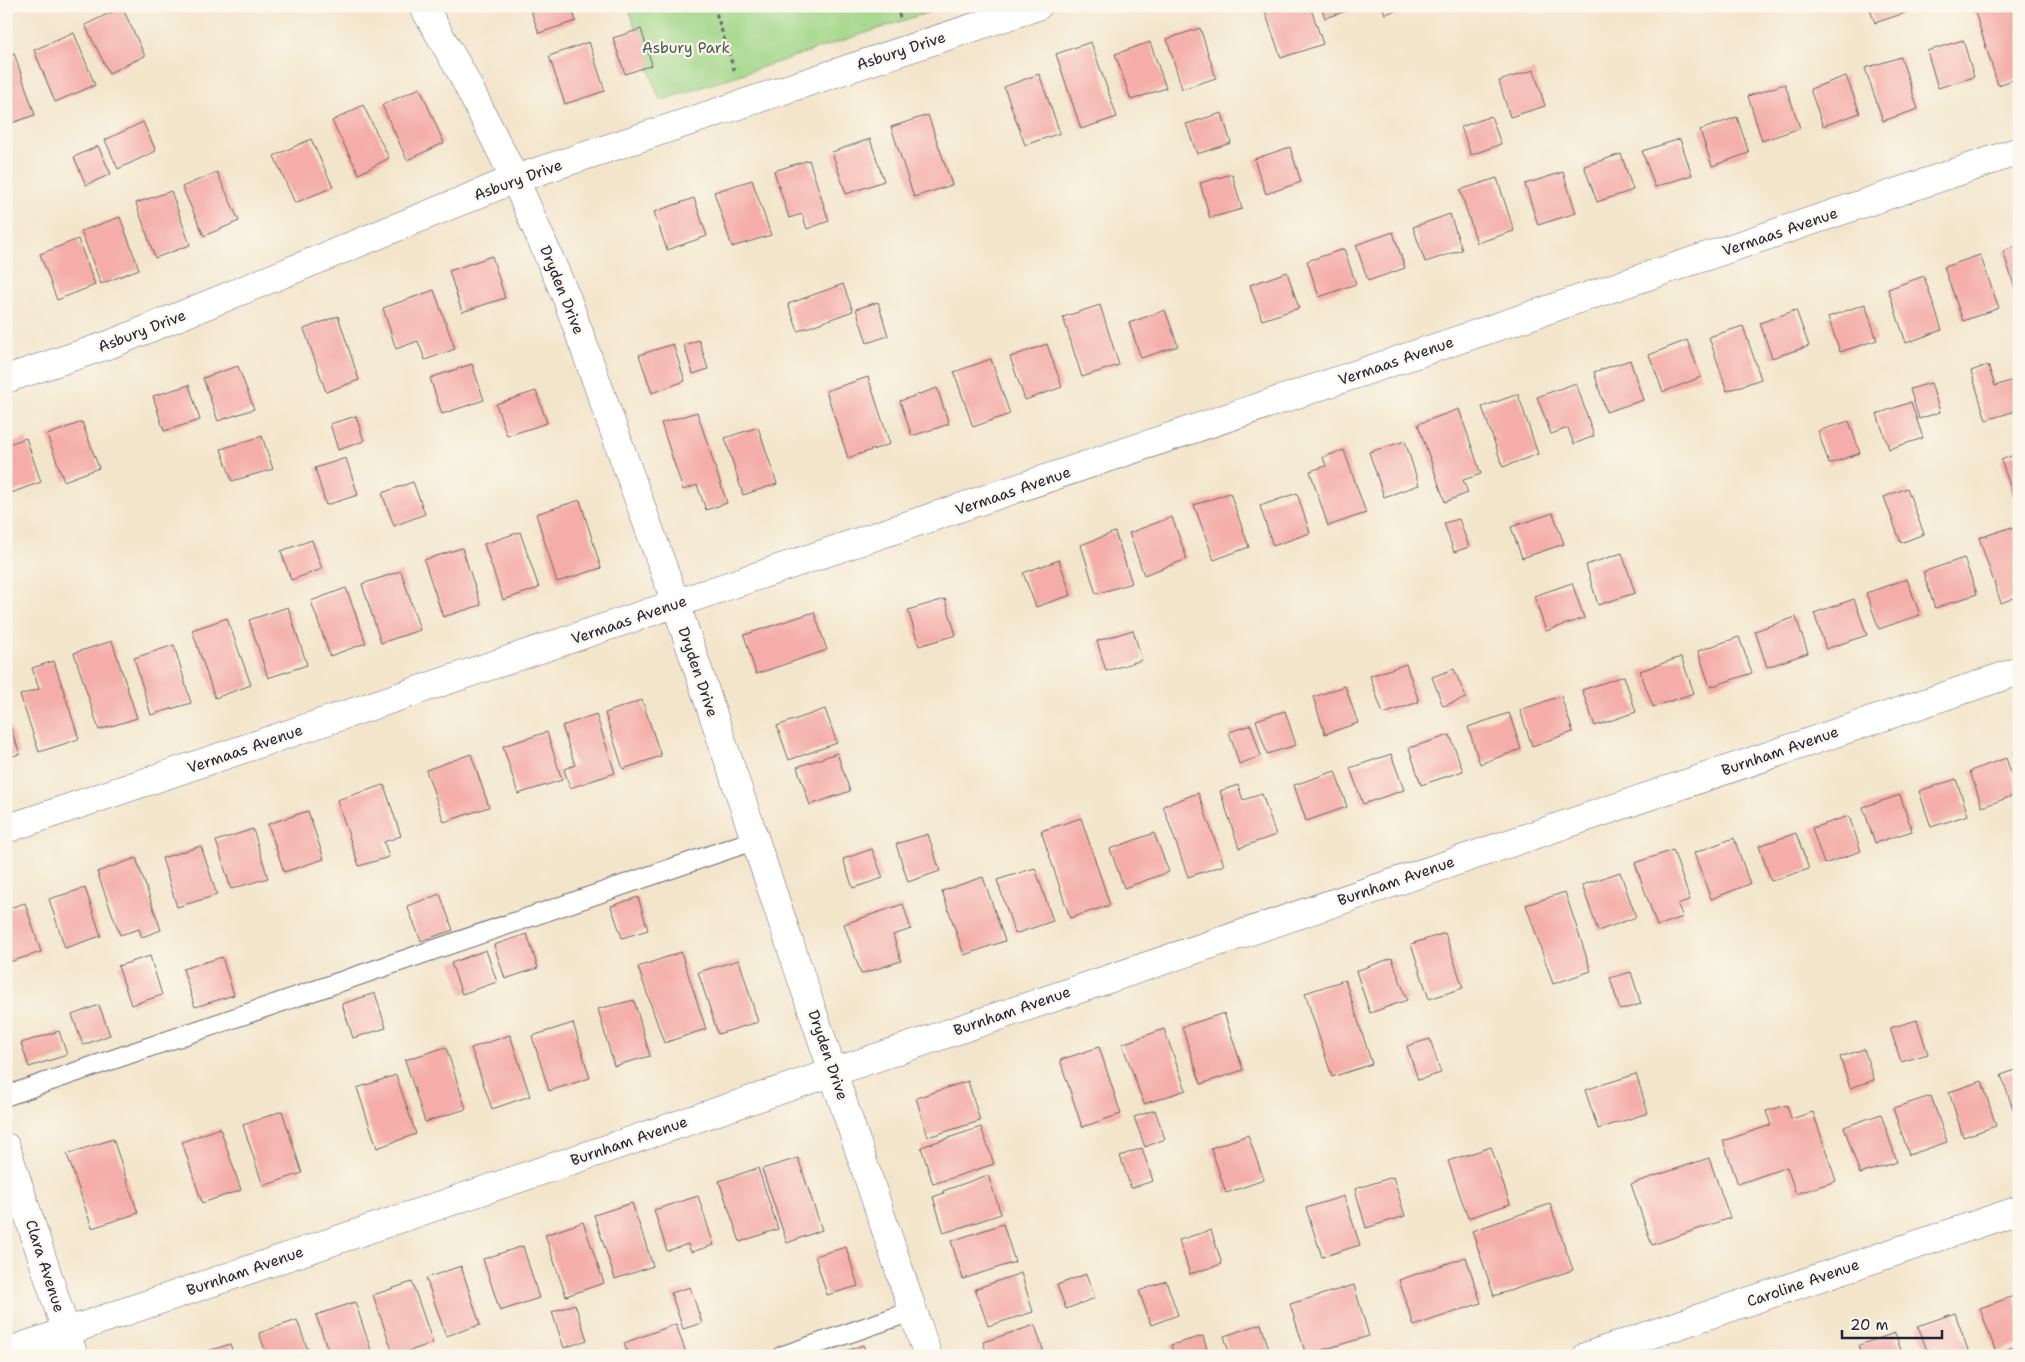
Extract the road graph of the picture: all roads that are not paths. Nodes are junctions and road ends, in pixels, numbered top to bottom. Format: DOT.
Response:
graph roads {
  1 [pos="423,6"];
  2 [pos="1038,6"];
  3 [pos="2019,151"];
  4 [pos="515,180"];
  5 [pos="6,379"];
  6 [pos="676,604"];
  7 [pos="2019,671"];
  8 [pos="6,829"];
  9 [pos="755,840"];
  10 [pos="833,1071"];
  11 [pos="6,1096"];
  12 [pos="6,1147"];
  13 [pos="2019,1210"];
  14 [pos="913,1311"];
  15 [pos="71,1344"];
  16 [pos="6,1352"];
  17 [pos="782,1356"];
  18 [pos="928,1356"];
  19 [pos="1587,1356"];
  1 -- 4 [label="street, Dryden Drive"];
  2 -- 4 [label="street, Asbury Drive"];
  3 -- 6 [label="street, Vermaas Avenue"];
  4 -- 5 [label="street, Asbury Drive"];
  4 -- 6 [label="street, Dryden Drive"];
  6 -- 8 [label="street, Vermaas Avenue"];
  6 -- 9 [label="street, Dryden Drive"];
  7 -- 10 [label="street, Burnham Avenue"];
  9 -- 10 [label="street, Dryden Drive"];
  9 -- 11 [label="lane"];
  10 -- 14 [label="street, Dryden Drive"];
  10 -- 15 [label="street, Burnham Avenue"];
  12 -- 15 [label="street, Clara Avenue"];
  13 -- 19 [label="street, Caroline Avenue"];
  14 -- 17 [label="lane"];
  14 -- 18 [label="street, Dryden Drive"];
  15 -- 16 [label="street, Burnham Avenue"];
}
